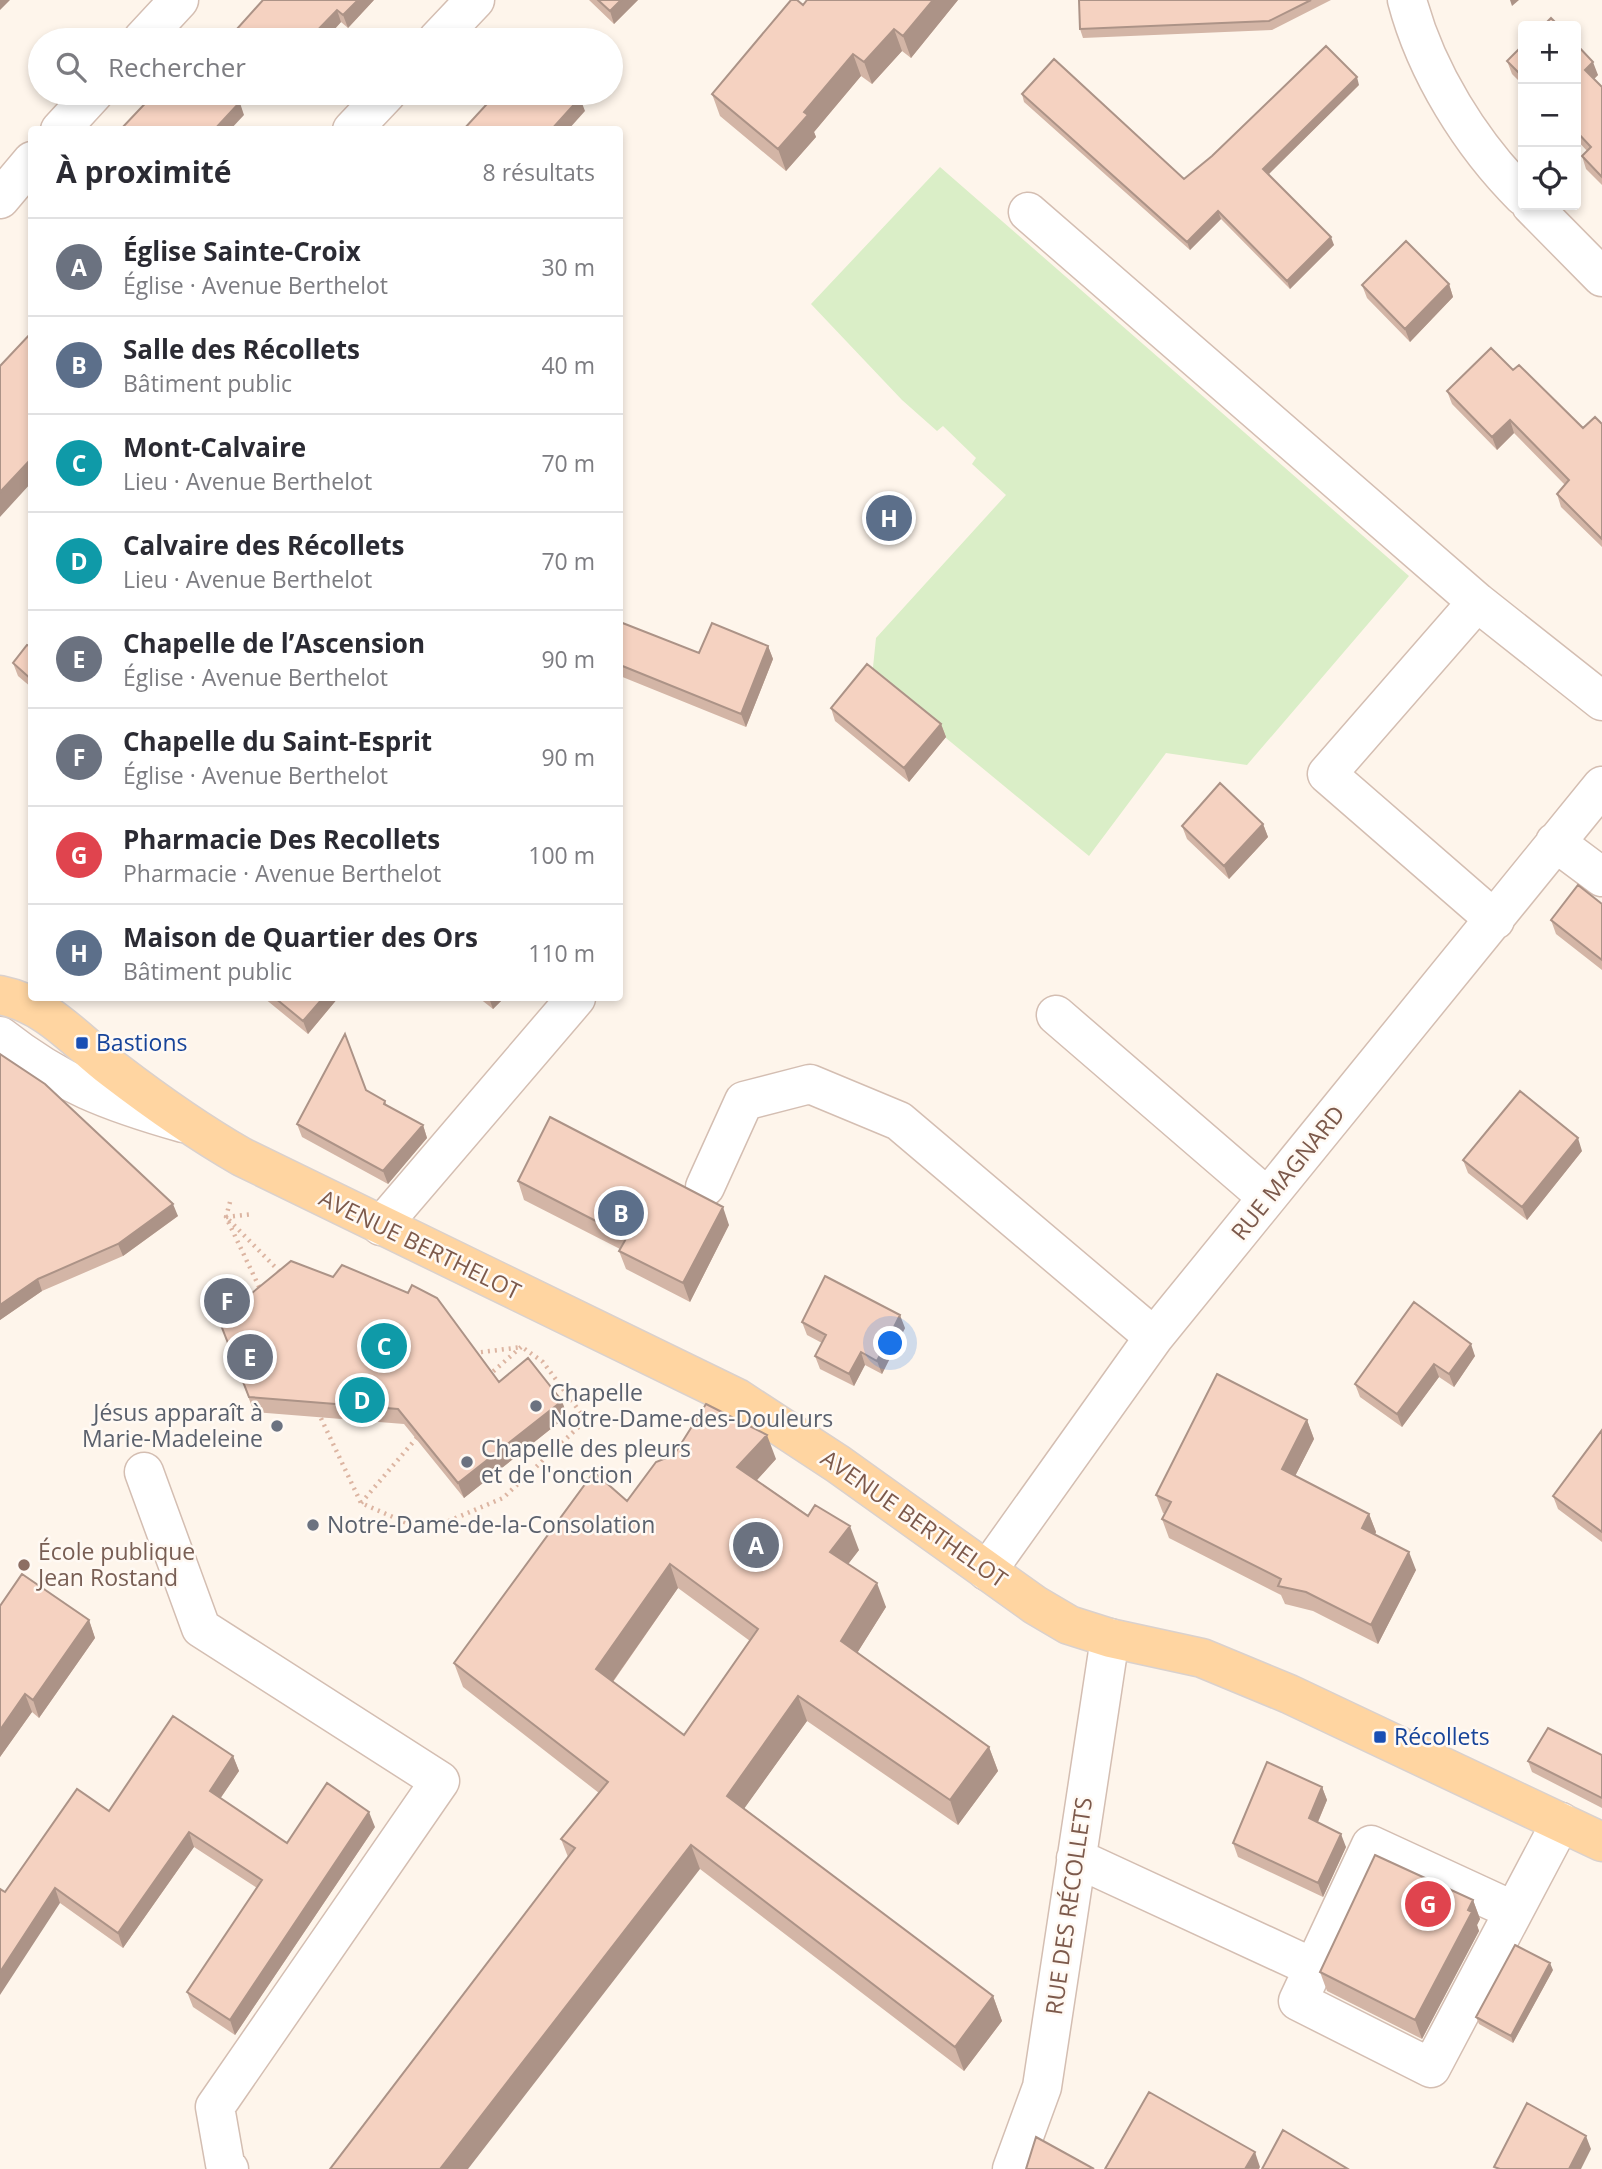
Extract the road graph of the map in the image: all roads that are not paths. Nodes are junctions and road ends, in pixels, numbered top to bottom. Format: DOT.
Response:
graph roads {
  1 [pos="179,0"];
  2 [pos="475,0"];
  3 [pos="1407,0"];
  4 [pos="153,28"];
  5 [pos="448,28"];
  6 [pos="83,105"];
  7 [pos="376,105"];
  8 [pos="64,126"];
  9 [pos="356,126"];
  10 [pos="28,166"];
  11 [pos="1518,192"];
  12 [pos="0,199"];
  13 [pos="1536,210"];
  14 [pos="1028,212"];
  15 [pos="1602,277"];
  16 [pos="1477,602"];
  17 [pos="1602,701"];
  18 [pos="1602,786"];
  19 [pos="1555,842"];
  20 [pos="1602,877"];
  21 [pos="1495,920"];
  22 [pos="0,995"];
  23 [pos="573,1001"];
  24 [pos="1056,1015"];
  25 [pos="0,1036"];
  26 [pos="183,1123"];
  27 [pos="705,1187"];
  28 [pos="1268,1197"];
  29 [pos="380,1226"];
  30 [pos="1154,1337"];
  31 [pos="144,1472"];
  32 [pos="987,1571"];
  33 [pos="1110,1638"];
  34 [pos="1561,1822"];
  35 [pos="1602,1842"];
  36 [pos="1076,1858"];
  37 [pos="1512,1910"];
  38 [pos="1314,1968"];
  39 [pos="229,2169"];
  40 [pos="1012,2169"];
  1 -- 4 [label="street"];
  2 -- 5 [label="street"];
  3 -- 11 [label="street"];
  6 -- 8 [label="street"];
  7 -- 9 [label="street"];
  10 -- 12 [label="street"];
  13 -- 15 [label="street"];
  14 -- 16 [label="street"];
  16 -- 17 [label="street"];
  16 -- 21 [label="street"];
  18 -- 19 [label="street, RUE MAGNARD"];
  19 -- 20 [label="street"];
  19 -- 21 [label="street, RUE MAGNARD"];
  21 -- 28 [label="street, RUE MAGNARD"];
  22 -- 26 [label="main road, AVENUE BERTHELOT"];
  23 -- 29 [label="street"];
  24 -- 28 [label="street"];
  25 -- 26 [label="street"];
  26 -- 29 [label="main road, AVENUE BERTHELOT"];
  27 -- 30 [label="street"];
  28 -- 30 [label="street, RUE MAGNARD"];
  29 -- 32 [label="main road, AVENUE BERTHELOT"];
  30 -- 32 [label="street, RUE MAGNARD"];
  31 -- 39 [label="street"];
  32 -- 33 [label="main road, AVENUE BERTHELOT"];
  33 -- 34 [label="main road, AVENUE BERTHELOT"];
  33 -- 36 [label="street, RUE DES RÉCOLLETS"];
  34 -- 35 [label="main road, AVENUE BERTHELOT"];
  34 -- 37 [label="street"];
  36 -- 38 [label="street"];
  36 -- 40 [label="street, RUE DES RÉCOLLETS"];
  37 -- 38 [label="street"];
  37 -- 38 [label="street"];
}
